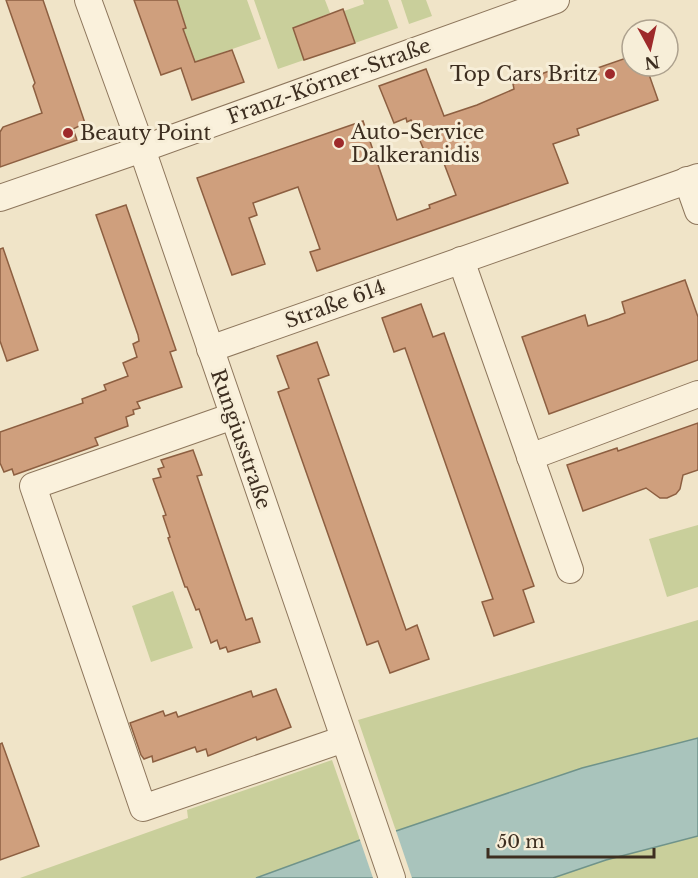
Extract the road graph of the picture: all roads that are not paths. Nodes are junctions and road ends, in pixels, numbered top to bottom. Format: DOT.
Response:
graph roads {
  1 [pos="88,0"];
  2 [pos="556,0"];
  3 [pos="142,149"];
  4 [pos="693,179"];
  5 [pos="0,198"];
  6 [pos="698,211"];
  7 [pos="461,260"];
  8 [pos="210,349"];
  9 [pos="698,394"];
  10 [pos="233,416"];
  11 [pos="530,457"];
  12 [pos="570,570"];
  13 [pos="344,739"];
  14 [pos="392,878"];
  1 -- 3 [label="street, Rungiusstraße"];
  2 -- 3 [label="street, Franz-Körner-Straße"];
  3 -- 5 [label="street, Franz-Körner-Straße"];
  3 -- 8 [label="street, Rungiusstraße"];
  4 -- 6 [label="street, Straße 614"];
  4 -- 7 [label="street, Straße 614"];
  7 -- 8 [label="street, Straße 614"];
  7 -- 11 [label="street"];
  8 -- 10 [label="street, Rungiusstraße"];
  9 -- 11 [label="street"];
  10 -- 13 [label="street, Rungiusstraße"];
  10 -- 13 [label="street"];
  11 -- 12 [label="street"];
  13 -- 14 [label="street, Rungiusstraße"];
}
